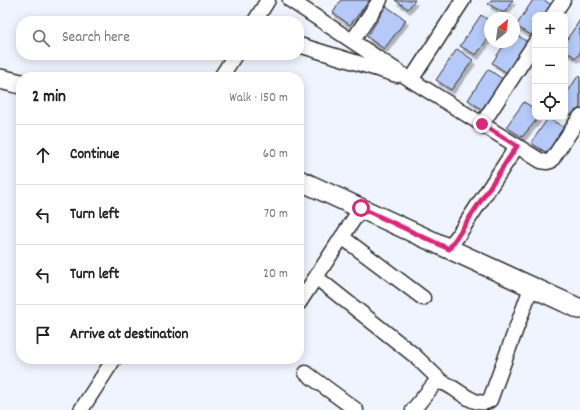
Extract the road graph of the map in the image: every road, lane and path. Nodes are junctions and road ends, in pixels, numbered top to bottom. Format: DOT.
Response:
graph roads {
  1 [pos="268,0"];
  2 [pos="290,0"];
  3 [pos="380,0"];
  4 [pos="463,0"];
  5 [pos="562,0"];
  6 [pos="555,12"];
  7 [pos="258,16"];
  8 [pos="353,40"];
  9 [pos="304,47"];
  10 [pos="532,48"];
  11 [pos="231,60"];
  12 [pos="224,72"];
  13 [pos="0,78"];
  14 [pos="411,80"];
  15 [pos="16,83"];
  16 [pos="580,117"];
  17 [pos="482,124"];
  18 [pos="517,146"];
  19 [pos="304,182"];
  20 [pos="361,208"];
  21 [pos="342,237"];
  22 [pos="449,249"];
  23 [pos="317,278"];
  24 [pos="531,288"];
  25 [pos="304,296"];
  26 [pos="423,298"];
  27 [pos="579,308"];
  28 [pos="111,364"];
  29 [pos="306,373"];
  30 [pos="444,383"];
  31 [pos="81,410"];
  32 [pos="356,410"];
  33 [pos="413,410"];
  1 -- 7 [label="street"];
  2 -- 8 [label="street"];
  3 -- 8 [label="street"];
  4 -- 14 [label="street"];
  5 -- 6 [label="street"];
  8 -- 14 [label="street"];
  9 -- 14 [label="street"];
  10 -- 17 [label="street"];
  11 -- 12 [label="street"];
  13 -- 15 [label="main road"];
  14 -- 17 [label="street"];
  16 -- 18 [label="street"];
  17 -- 18 [label="street"];
  18 -- 22 [label="street"];
  19 -- 20 [label="main road"];
  20 -- 21 [label="street"];
  20 -- 22 [label="main road"];
  21 -- 23 [label="street"];
  21 -- 26 [label="street"];
  22 -- 24 [label="main road"];
  23 -- 25 [label="street"];
  23 -- 30 [label="street"];
  24 -- 27 [label="main road"];
  24 -- 30 [label="street"];
  28 -- 31 [label="street"];
  29 -- 32 [label="street"];
  30 -- 33 [label="street"];
}
